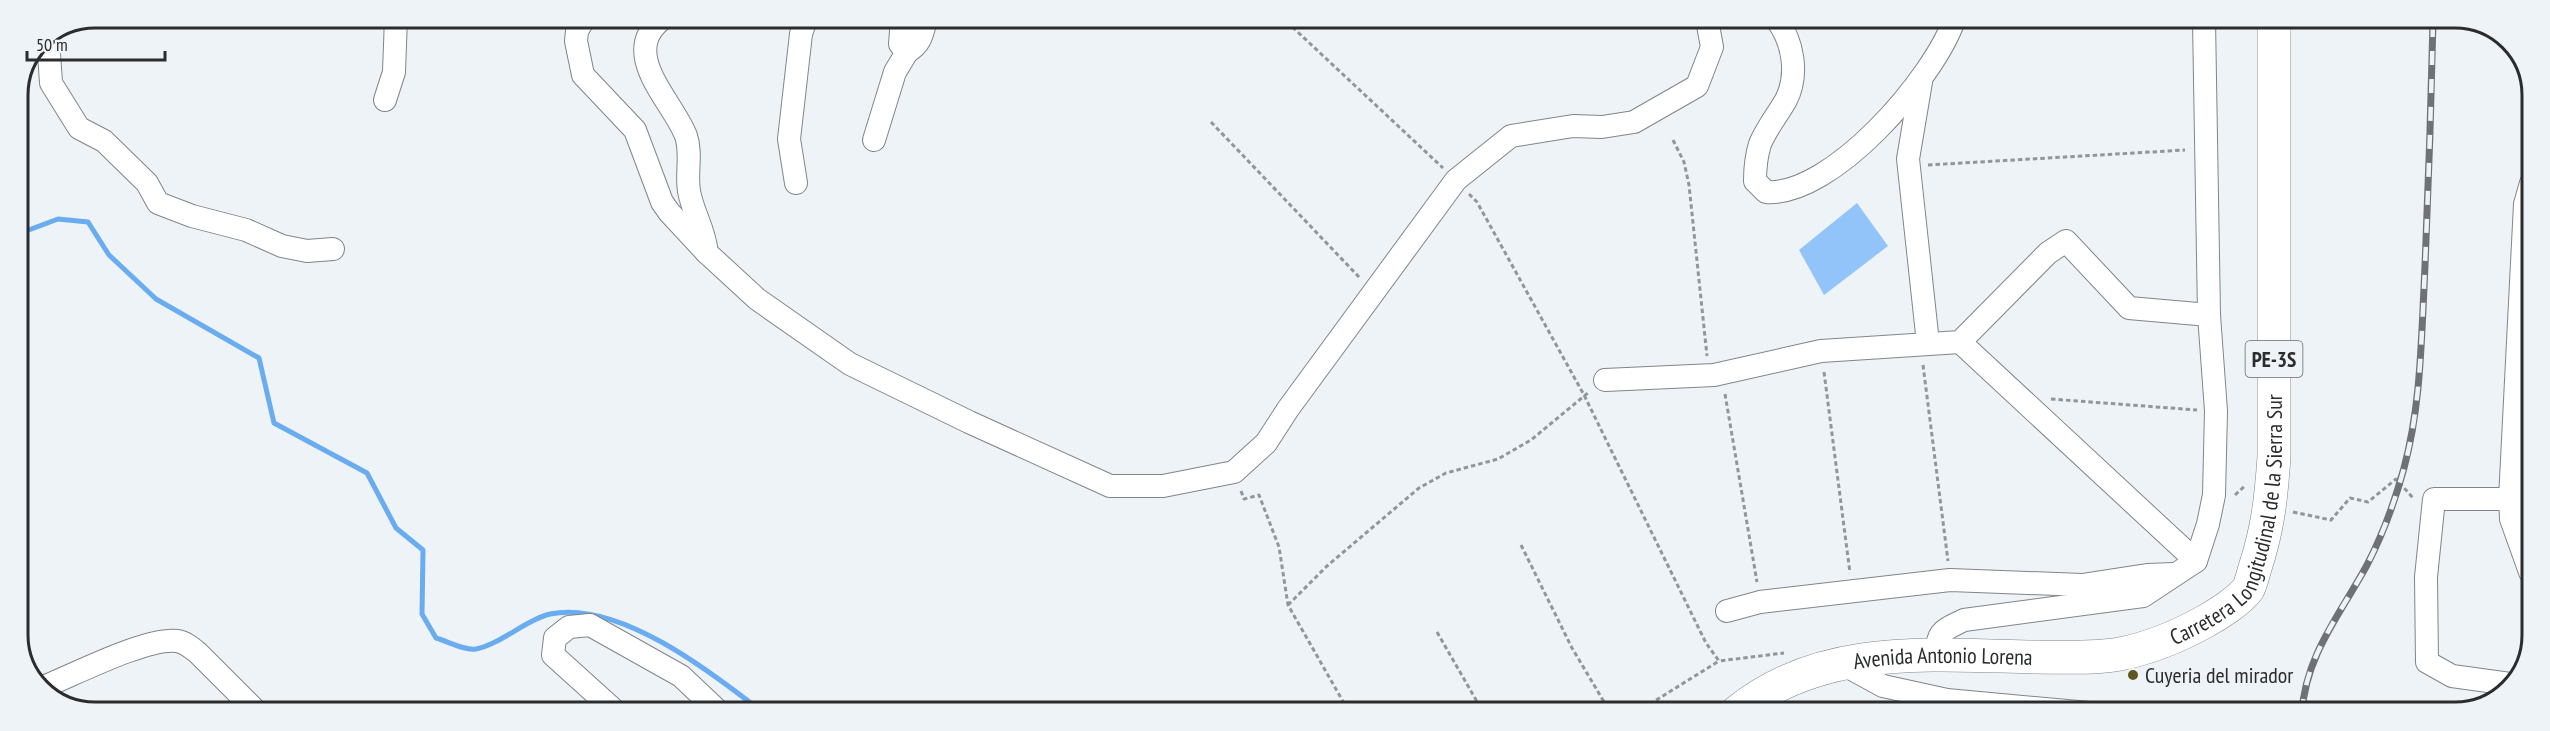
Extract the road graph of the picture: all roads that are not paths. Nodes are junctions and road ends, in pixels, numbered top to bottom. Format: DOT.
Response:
graph roads {
  1 [pos="396,28"];
  2 [pos="579,28"];
  3 [pos="654,28"];
  4 [pos="803,28"];
  5 [pos="901,28"];
  6 [pos="924,28"];
  7 [pos="1708,28"];
  8 [pos="1783,28"];
  9 [pos="1951,28"];
  10 [pos="2204,28"];
  11 [pos="2274,28"];
  12 [pos="49,47"];
  13 [pos="907,52"];
  14 [pos="1922,75"];
  15 [pos="385,100"];
  16 [pos="874,140"];
  17 [pos="796,183"];
  18 [pos="333,249"];
  19 [pos="707,253"];
  20 [pos="2521,276"];
  21 [pos="2209,315"];
  22 [pos="1960,342"];
  23 [pos="1924,343"];
  24 [pos="1605,380"];
  25 [pos="2510,499"];
  26 [pos="2522,550"];
  27 [pos="2196,561"];
  28 [pos="2177,574"];
  29 [pos="1727,611"];
  30 [pos="2158,644"];
  31 [pos="1937,656"];
  32 [pos="1841,663"];
  33 [pos="2502,683"];
  34 [pos="50,684"];
  35 [pos="247,702"];
  36 [pos="605,702"];
  37 [pos="708,702"];
  38 [pos="1752,702"];
  39 [pos="1969,702"];
  1 -- 15 [label="street"];
  2 -- 19 [label="street"];
  3 -- 19 [label="street"];
  4 -- 17 [label="street"];
  5 -- 13 [label="street"];
  6 -- 13 [label="street"];
  7 -- 19 [label="street"];
  8 -- 14 [label="street"];
  9 -- 14 [label="street"];
  10 -- 21 [label="street"];
  11 -- 30 [label="highway, Carretera Longitudinal de la Sierra Sur / PE-3S"];
  12 -- 18 [label="street"];
  13 -- 16 [label="street"];
  14 -- 23 [label="street"];
  20 -- 25 [label="street"];
  21 -- 22 [label="street"];
  21 -- 27 [label="street"];
  22 -- 23 [label="street"];
  22 -- 27 [label="street"];
  23 -- 24 [label="street"];
  25 -- 26 [label="street"];
  25 -- 33 [label="street"];
  27 -- 28 [label="street"];
  28 -- 29 [label="street"];
  28 -- 31 [label="street"];
  30 -- 31 [label="highway, Avenida Antonio Lorena / PE-3S"];
  31 -- 32 [label="highway, Avenida Antonio Lorena / PE-3S"];
  32 -- 38 [label="highway, Avenida Antonio Lorena / PE-3S"];
  32 -- 39 [label="street"];
  34 -- 35 [label="street"];
  36 -- 37 [label="street"];
}
